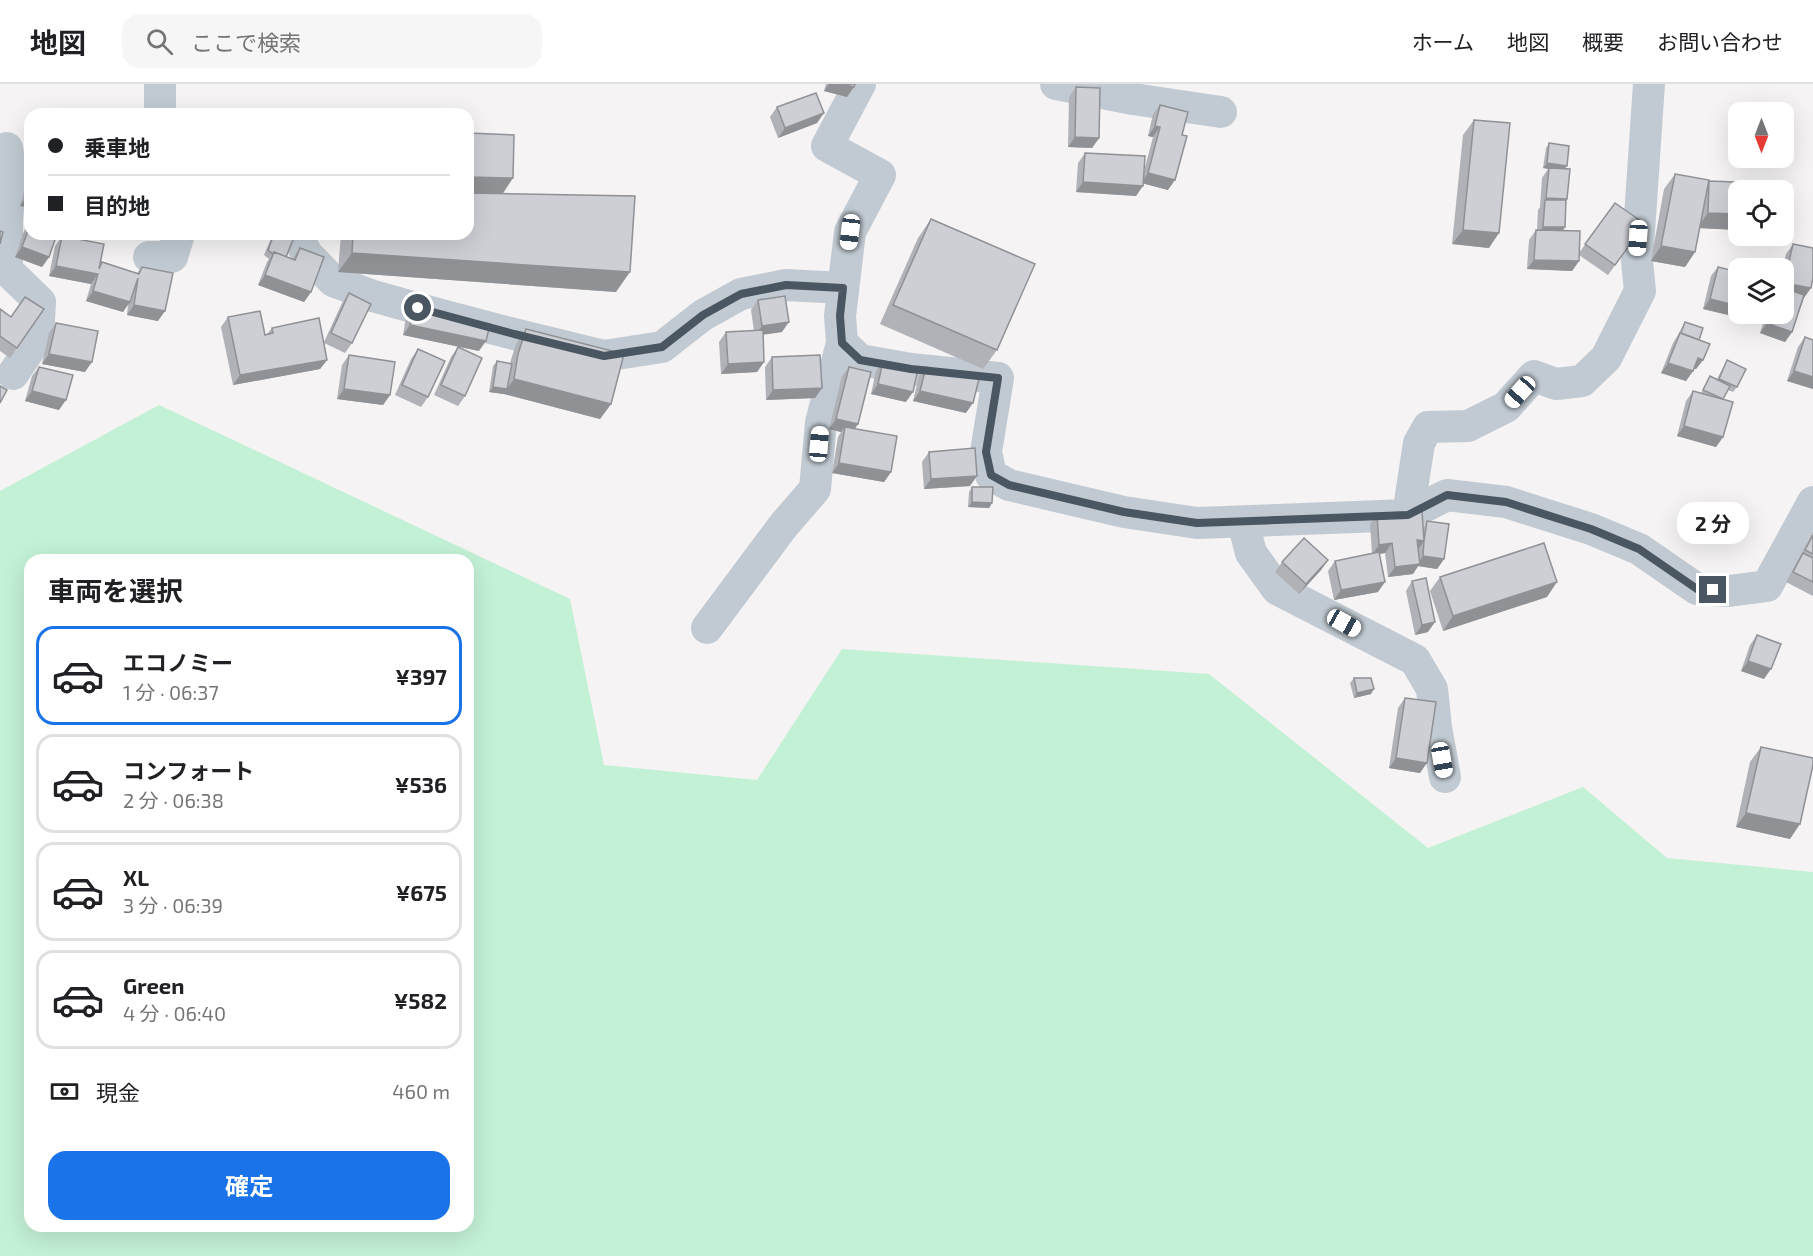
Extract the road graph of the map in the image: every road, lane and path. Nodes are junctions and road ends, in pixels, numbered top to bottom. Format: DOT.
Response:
graph roads {
  1 [pos="160,84"];
  2 [pos="860,84"];
  3 [pos="1056,84"];
  4 [pos="1649,84"];
  5 [pos="160,108"];
  6 [pos="1221,112"];
  7 [pos="12,147"];
  8 [pos="176,240"];
  9 [pos="299,240"];
  10 [pos="149,257"];
  11 [pos="3,274"];
  12 [pos="843,288"];
  13 [pos="842,343"];
  14 [pos="13,374"];
  15 [pos="1408,515"];
  16 [pos="1809,517"];
  17 [pos="1243,522"];
  18 [pos="707,628"];
  19 [pos="1445,777"];
  1 -- 5 [label="street"];
  2 -- 12 [label="street"];
  3 -- 6 [label="street"];
  4 -- 15 [label="street"];
  7 -- 11 [label="street"];
  8 -- 10 [label="street"];
  9 -- 12 [label="street"];
  11 -- 14 [label="street"];
  12 -- 13 [label="street"];
  13 -- 17 [label="street"];
  13 -- 18 [label="street"];
  15 -- 16 [label="street"];
  15 -- 17 [label="street"];
  17 -- 19 [label="street"];
}
